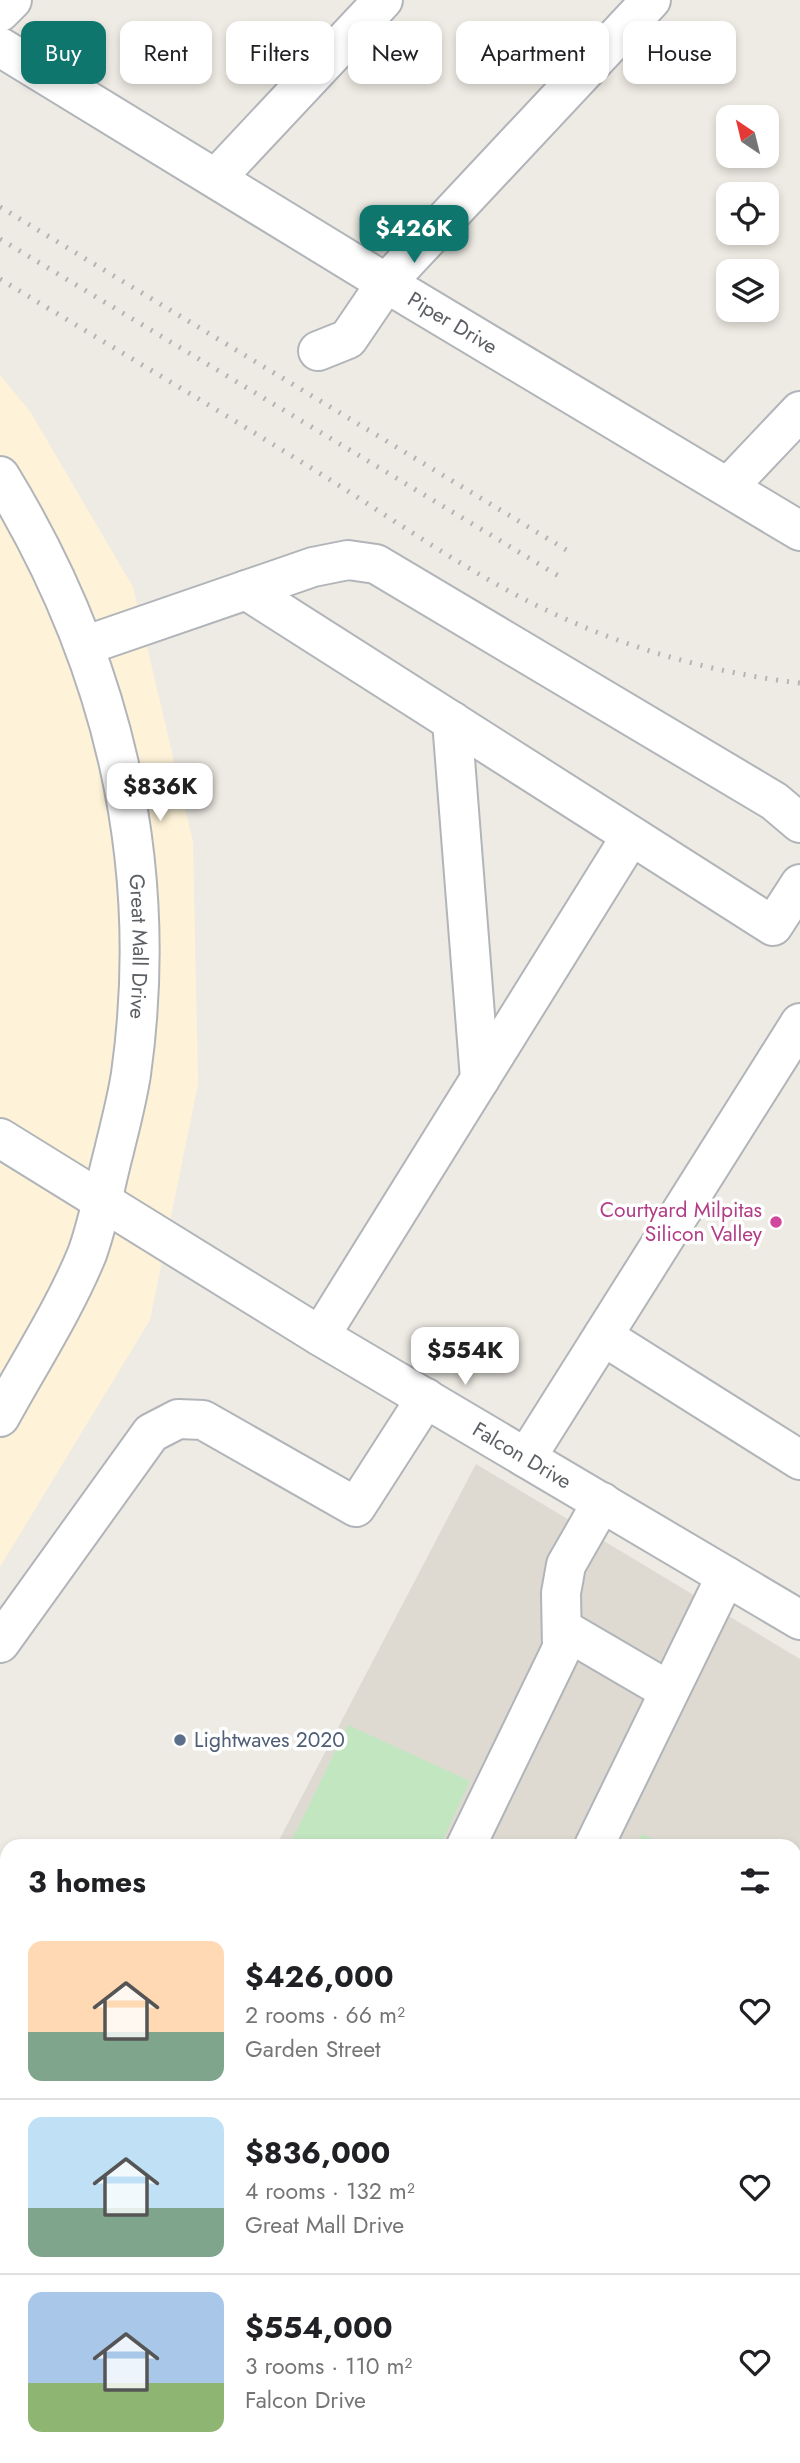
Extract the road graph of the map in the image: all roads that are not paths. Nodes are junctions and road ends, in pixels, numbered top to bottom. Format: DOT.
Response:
graph roads {
  1 [pos="12,0"];
  2 [pos="383,0"];
  3 [pos="652,0"];
  4 [pos="0,12"];
  5 [pos="0,47"];
  6 [pos="216,177"];
  7 [pos="386,283"];
  8 [pos="318,351"];
  9 [pos="800,411"];
  10 [pos="0,476"];
  11 [pos="727,487"];
  12 [pos="800,531"];
  13 [pos="246,590"];
  14 [pos="84,646"];
  15 [pos="452,721"];
  16 [pos="800,823"];
  17 [pos="631,836"];
  18 [pos="800,884"];
  19 [pos="800,1023"];
  20 [pos="480,1079"];
  21 [pos="0,1138"];
  22 [pos="102,1201"];
  23 [pos="320,1336"];
  24 [pos="603,1336"];
  25 [pos="426,1398"];
  26 [pos="0,1417"];
  27 [pos="527,1458"];
  28 [pos="800,1460"];
  29 [pos="602,1502"];
  30 [pos="726,1576"];
  31 [pos="800,1620"];
  32 [pos="563,1629"];
  33 [pos="0,1643"];
  34 [pos="669,1691"];
  35 [pos="469,1839"];
  36 [pos="597,1839"];
  1 -- 4 [label="street"];
  2 -- 6 [label="street"];
  3 -- 7 [label="street"];
  5 -- 6 [label="street, Piper Drive"];
  6 -- 7 [label="street, Piper Drive"];
  7 -- 8 [label="street"];
  7 -- 11 [label="street, Piper Drive"];
  9 -- 11 [label="street"];
  10 -- 14 [label="street, Great Mall Drive"];
  11 -- 12 [label="street, Piper Drive"];
  13 -- 14 [label="street"];
  13 -- 15 [label="street"];
  13 -- 16 [label="street"];
  14 -- 22 [label="street, Great Mall Drive"];
  15 -- 17 [label="street"];
  15 -- 20 [label="street"];
  17 -- 18 [label="street"];
  17 -- 20 [label="street"];
  19 -- 24 [label="street"];
  20 -- 23 [label="street"];
  21 -- 22 [label="street, Falcon Drive"];
  22 -- 23 [label="street, Falcon Drive"];
  22 -- 26 [label="street, Great Mall Drive"];
  23 -- 25 [label="street, Falcon Drive"];
  24 -- 27 [label="street"];
  24 -- 28 [label="street"];
  25 -- 27 [label="street, Falcon Drive"];
  25 -- 33 [label="street"];
  27 -- 29 [label="street, Falcon Drive"];
  29 -- 30 [label="street, Falcon Drive"];
  29 -- 32 [label="street"];
  30 -- 31 [label="street, Falcon Drive"];
  30 -- 34 [label="street"];
  32 -- 34 [label="street"];
  32 -- 35 [label="street"];
  34 -- 36 [label="street"];
}
